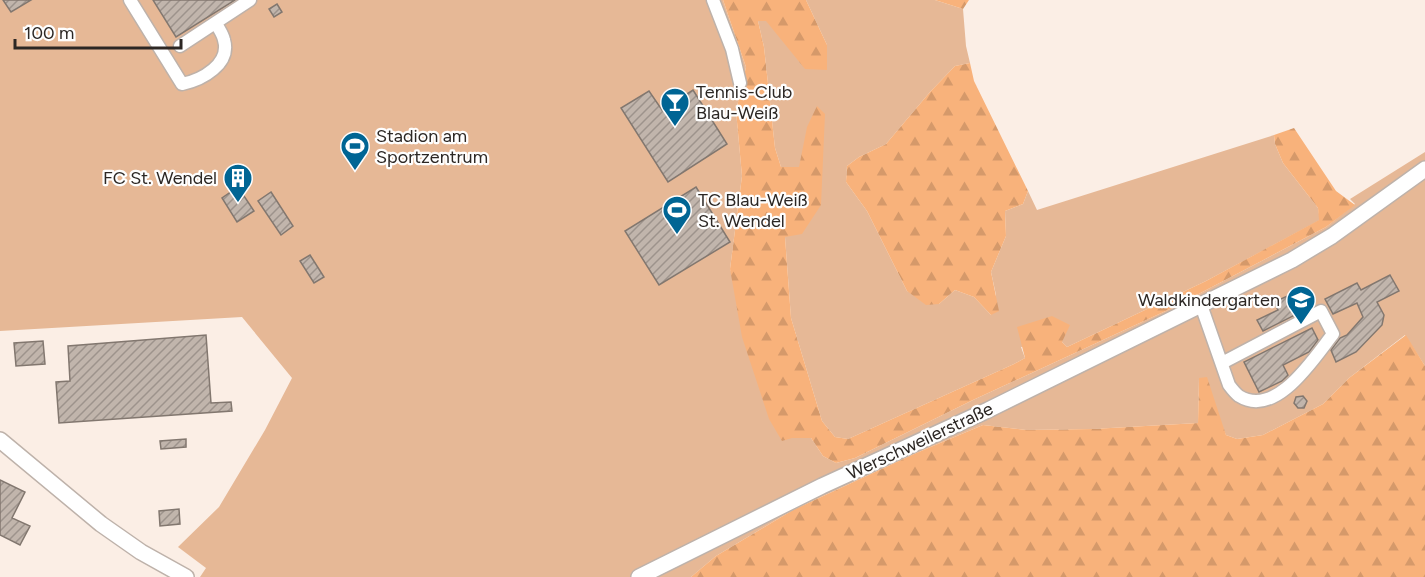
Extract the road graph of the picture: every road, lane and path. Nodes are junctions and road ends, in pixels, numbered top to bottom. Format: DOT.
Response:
graph roads {
  1 [pos="130,0"];
  2 [pos="250,0"];
  3 [pos="713,0"];
  4 [pos="216,23"];
  5 [pos="180,46"];
  6 [pos="740,83"];
  7 [pos="1425,169"];
  8 [pos="1201,305"];
  9 [pos="1222,363"];
  10 [pos="0,440"];
  11 [pos="657,573"];
  12 [pos="186,577"];
  13 [pos="639,577"];
  1 -- 4 [label="street"];
  2 -- 4 [label="street"];
  3 -- 6 [label="street"];
  4 -- 5 [label="street"];
  7 -- 8 [label="main road, Werschweilerstraße"];
  8 -- 9 [label="street"];
  8 -- 11 [label="main road, Werschweilerstraße"];
  9 -- 9 [label="street"];
  10 -- 12 [label="main road"];
  11 -- 13 [label="main road, Werschweilerstraße"];
}
